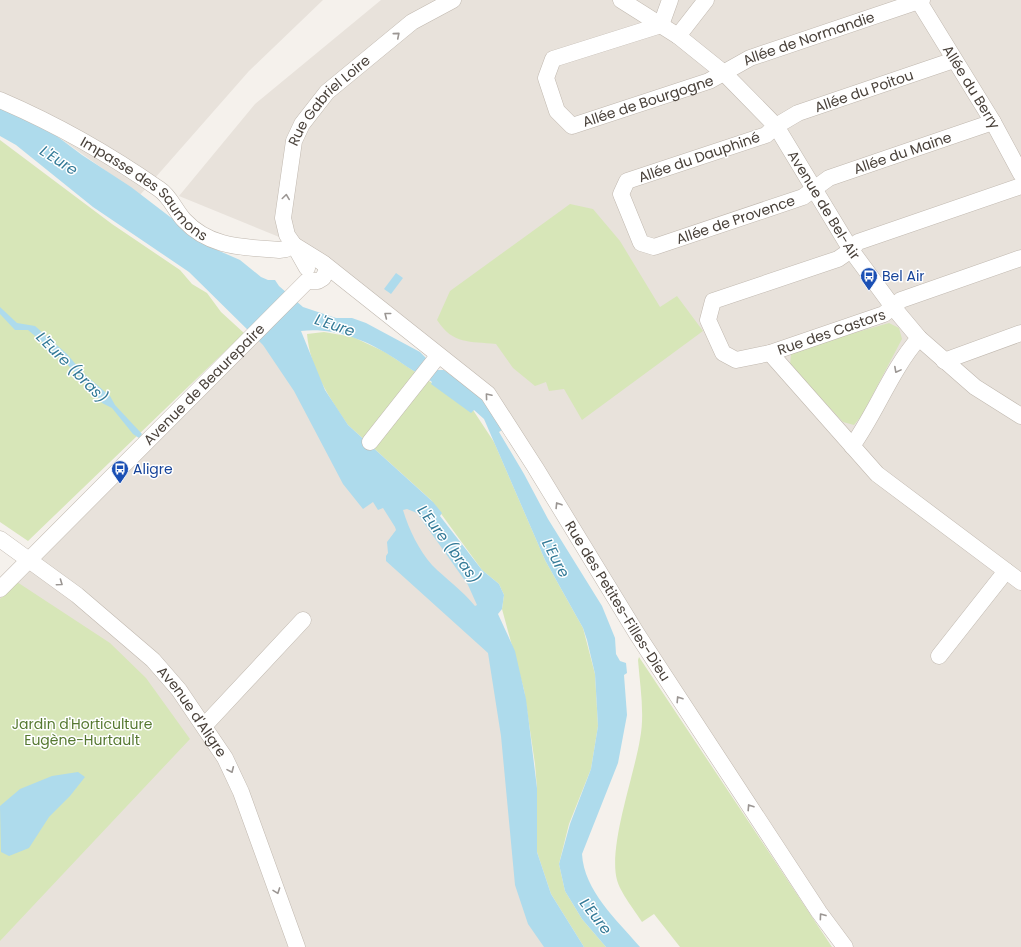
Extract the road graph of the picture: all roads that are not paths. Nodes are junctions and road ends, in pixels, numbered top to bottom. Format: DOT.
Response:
graph roads {
  1 [pos="453,0"];
  2 [pos="621,0"];
  3 [pos="670,0"];
  4 [pos="706,0"];
  5 [pos="920,0"];
  6 [pos="661,25"];
  7 [pos="678,36"];
  8 [pos="954,60"];
  9 [pos="724,73"];
  10 [pos="0,100"];
  11 [pos="993,122"];
  12 [pos="776,126"];
  13 [pos="1015,150"];
  14 [pos="1021,174"];
  15 [pos="1021,186"];
  16 [pos="815,188"];
  17 [pos="294,245"];
  18 [pos="654,247"];
  19 [pos="851,250"];
  20 [pos="1021,258"];
  21 [pos="312,273"];
  22 [pos="893,307"];
  23 [pos="1021,333"];
  24 [pos="918,338"];
  25 [pos="770,353"];
  26 [pos="438,356"];
  27 [pos="944,361"];
  28 [pos="1021,416"];
  29 [pos="370,442"];
  30 [pos="852,446"];
  31 [pos="0,539"];
  32 [pos="28,561"];
  33 [pos="1006,571"];
  34 [pos="1021,582"];
  35 [pos="0,589"];
  36 [pos="303,620"];
  37 [pos="939,656"];
  38 [pos="205,725"];
  39 [pos="297,947"];
  40 [pos="845,947"];
  17 -- 1 [label="street, Rue Gabriel Loire, one-way"];
  2 -- 6 [label="street, Avenue de Bel-Air"];
  3 -- 6 [label="street"];
  4 -- 7 [label="street"];
  5 -- 8 [label="street, Allée du Berry"];
  5 -- 9 [label="street, Allée de Normandie"];
  6 -- 7 [label="street, Avenue de Bel-Air"];
  6 -- 9 [label="street, Allée de Bourgogne"];
  7 -- 9 [label="street, Avenue de Bel-Air"];
  8 -- 11 [label="street, Allée du Berry"];
  8 -- 12 [label="street, Allée du Poitou"];
  9 -- 12 [label="street, Avenue de Bel-Air"];
  10 -- 17 [label="street, Impasse des Saumons"];
  11 -- 13 [label="street, Allée du Berry"];
  11 -- 16 [label="street, Allée du Maine"];
  12 -- 16 [label="street, Avenue de Bel-Air"];
  12 -- 18 [label="street, Allée du Dauphiné"];
  13 -- 14 [label="street, Allée du Berry"];
  15 -- 19 [label="street"];
  16 -- 18 [label="street, Allée de Provence"];
  16 -- 19 [label="street, Avenue de Bel-Air"];
  17 -- 21 [label="street"];
  19 -- 22 [label="street, Avenue de Bel-Air"];
  19 -- 25 [label="street"];
  20 -- 22 [label="street, Rue des Castors"];
  26 -- 21 [label="street, Rue des Petites-Filles-Dieu, one-way"];
  21 -- 32 [label="street, Avenue de Beaurepaire"];
  22 -- 24 [label="street, Avenue de Bel-Air"];
  22 -- 25 [label="street, Rue des Castors"];
  23 -- 27 [label="street"];
  24 -- 27 [label="street, Avenue de Bel-Air"];
  24 -- 30 [label="street, one-way"];
  25 -- 30 [label="street, Rue des Castors"];
  26 -- 29 [label="street"];
  40 -- 26 [label="street, Rue des Petites-Filles-Dieu, one-way"];
  27 -- 28 [label="street, Avenue de Bel-Air"];
  30 -- 33 [label="street, Rue des Castors"];
  31 -- 32 [label="street, Avenue d'Aligre"];
  32 -- 35 [label="street, Avenue de Beaurepaire"];
  32 -- 38 [label="street, Avenue d'Aligre, one-way"];
  33 -- 34 [label="street, Rue des Castors"];
  33 -- 37 [label="street"];
  36 -- 38 [label="street"];
  38 -- 39 [label="street, Avenue d'Aligre, one-way"];
}
